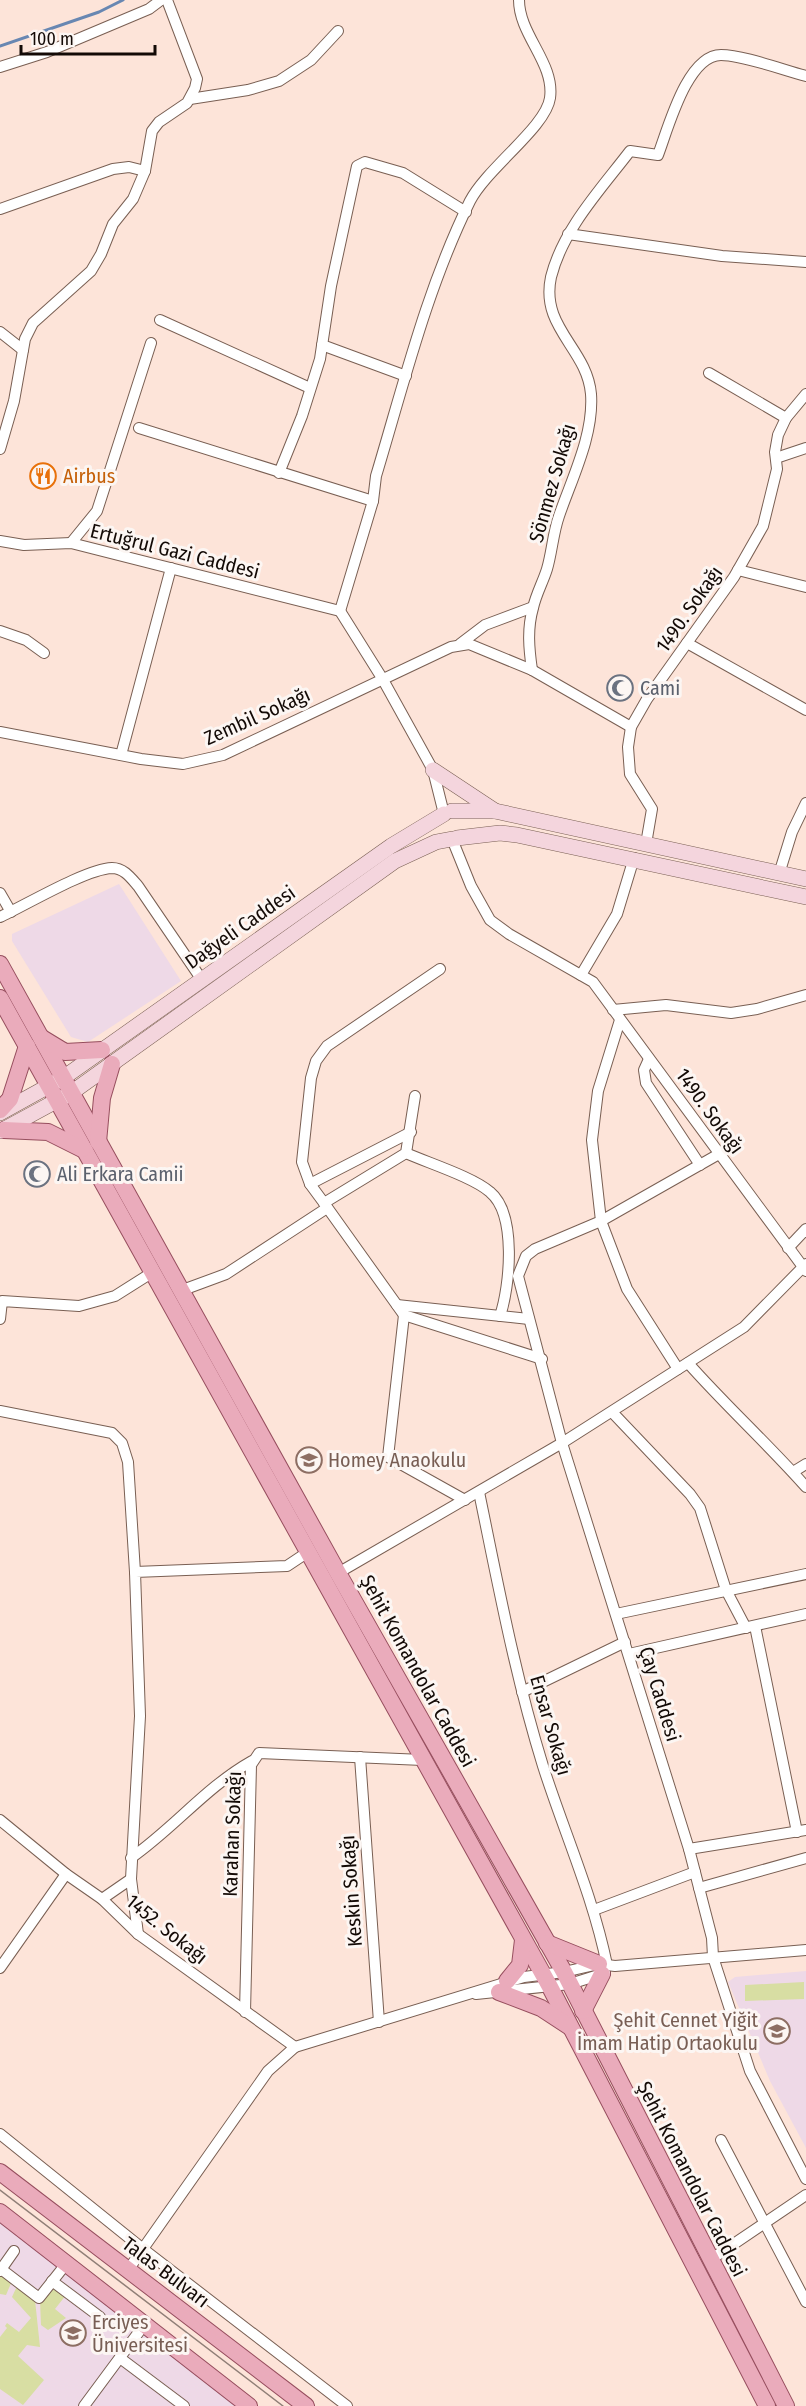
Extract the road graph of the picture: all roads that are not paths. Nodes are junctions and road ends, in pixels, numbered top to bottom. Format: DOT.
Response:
graph roads {
  1 [pos="161,0"];
  2 [pos="167,0"];
  3 [pos="519,0"];
  4 [pos="338,31"];
  5 [pos="0,67"];
  6 [pos="806,76"];
  7 [pos="190,99"];
  8 [pos="145,171"];
  9 [pos="0,209"];
  10 [pos="466,212"];
  11 [pos="568,234"];
  12 [pos="806,262"];
  13 [pos="160,320"];
  14 [pos="0,332"];
  15 [pos="151,343"];
  16 [pos="322,345"];
  17 [pos="23,350"];
  18 [pos="709,373"];
  19 [pos="406,376"];
  20 [pos="310,388"];
  21 [pos="806,394"];
  22 [pos="786,418"];
  23 [pos="139,428"];
  24 [pos="806,448"];
  25 [pos="0,449"];
  26 [pos="776,458"];
  27 [pos="279,473"];
  28 [pos="373,501"];
  29 [pos="0,541"];
  30 [pos="71,543"];
  31 [pos="171,568"];
  32 [pos="738,570"];
  33 [pos="806,587"];
  34 [pos="533,607"];
  35 [pos="340,610"];
  36 [pos="0,631"];
  37 [pos="460,644"];
  38 [pos="687,644"];
  39 [pos="44,653"];
  40 [pos="532,670"];
  41 [pos="382,678"];
  42 [pos="806,710"];
  43 [pos="631,727"];
  44 [pos="0,732"];
  45 [pos="121,755"];
  46 [pos="433,770"];
  47 [pos="806,803"];
  48 [pos="495,811"];
  49 [pos="448,813"];
  50 [pos="455,838"];
  51 [pos="646,844"];
  52 [pos="634,858"];
  53 [pos="779,874"];
  54 [pos="806,879"];
  55 [pos="0,893"];
  56 [pos="806,897"];
  57 [pos="11,912"];
  58 [pos="0,917"];
  59 [pos="0,964"];
  60 [pos="441,969"];
  61 [pos="581,975"];
  62 [pos="202,980"];
  63 [pos="806,995"];
  64 [pos="1,1001"];
  65 [pos="617,1015"];
  66 [pos="33,1042"];
  67 [pos="102,1050"];
  68 [pos="649,1059"];
  69 [pos="112,1064"];
  70 [pos="56,1082"];
  71 [pos="71,1093"];
  72 [pos="415,1096"];
  73 [pos="56,1102"];
  74 [pos="1,1121"];
  75 [pos="411,1132"];
  76 [pos="92,1146"];
  77 [pos="406,1153"];
  78 [pos="719,1154"];
  79 [pos="700,1165"];
  80 [pos="310,1184"];
  81 [pos="325,1205"];
  82 [pos="601,1221"];
  83 [pos="806,1228"];
  84 [pos="788,1248"];
  85 [pos="805,1267"];
  86 [pos="153,1272"];
  87 [pos="180,1291"];
  88 [pos="397,1305"];
  89 [pos="404,1315"];
  90 [pos="500,1316"];
  91 [pos="0,1319"];
  92 [pos="529,1319"];
  93 [pos="542,1359"];
  94 [pos="688,1363"];
  95 [pos="678,1370"];
  96 [pos="0,1411"];
  97 [pos="612,1412"];
  98 [pos="562,1443"];
  99 [pos="806,1464"];
  100 [pos="793,1472"];
  101 [pos="806,1486"];
  102 [pos="479,1492"];
  103 [pos="465,1500"];
  104 [pos="308,1552"];
  105 [pos="135,1572"];
  106 [pos="338,1573"];
  107 [pos="806,1574"];
  108 [pos="726,1590"];
  109 [pos="616,1614"];
  110 [pos="806,1614"];
  111 [pos="751,1627"];
  112 [pos="625,1642"];
  113 [pos="628,1654"];
  114 [pos="522,1692"];
  115 [pos="360,1757"];
  116 [pos="423,1760"];
  117 [pos="252,1761"];
  118 [pos="0,1820"];
  119 [pos="802,1831"];
  120 [pos="689,1849"];
  121 [pos="131,1858"];
  122 [pos="806,1858"];
  123 [pos="695,1872"];
  124 [pos="66,1875"];
  125 [pos="131,1879"];
  126 [pos="699,1888"];
  127 [pos="102,1899"];
  128 [pos="594,1910"];
  129 [pos="138,1934"];
  130 [pos="523,1939"];
  131 [pos="547,1943"];
  132 [pos="806,1950"];
  133 [pos="712,1957"];
  134 [pos="2,1962"];
  135 [pos="605,1967"];
  136 [pos="567,1978"];
  137 [pos="547,1980"];
  138 [pos="503,1986"];
  139 [pos="245,2012"];
  140 [pos="583,2012"];
  141 [pos="379,2022"];
  142 [pos="574,2031"];
  143 [pos="295,2047"];
  144 [pos="0,2134"];
  145 [pos="721,2140"];
  146 [pos="0,2172"];
  147 [pos="806,2178"];
  148 [pos="806,2195"];
  149 [pos="0,2212"];
  150 [pos="763,2222"];
  151 [pos="143,2249"];
  152 [pos="14,2251"];
  153 [pos="710,2260"];
  154 [pos="66,2264"];
  155 [pos="1,2270"];
  156 [pos="129,2270"];
  157 [pos="52,2281"];
  158 [pos="806,2302"];
  159 [pos="100,2317"];
  160 [pos="144,2325"];
  161 [pos="120,2358"];
  162 [pos="84,2406"];
  163 [pos="184,2406"];
  164 [pos="249,2406"];
  165 [pos="306,2406"];
  166 [pos="347,2406"];
  167 [pos="767,2406"];
  168 [pos="786,2406"];
  1 -- 5 [label="street"];
  2 -- 7 [label="street"];
  3 -- 10 [label="street"];
  4 -- 7 [label="street"];
  6 -- 11 [label="street, Sönmez Sokağı"];
  7 -- 8 [label="street"];
  8 -- 9 [label="street"];
  8 -- 17 [label="street"];
  10 -- 16 [label="street"];
  10 -- 19 [label="street"];
  11 -- 12 [label="street"];
  11 -- 34 [label="street, Sönmez Sokağı"];
  13 -- 20 [label="street"];
  14 -- 17 [label="street"];
  15 -- 30 [label="street"];
  16 -- 19 [label="street"];
  16 -- 20 [label="street"];
  17 -- 25 [label="street"];
  18 -- 22 [label="street"];
  19 -- 28 [label="street"];
  20 -- 27 [label="street"];
  21 -- 22 [label="street, 1490. Sokağı"];
  22 -- 26 [label="street, 1490. Sokağı"];
  23 -- 27 [label="street"];
  24 -- 26 [label="street"];
  26 -- 32 [label="street, 1490. Sokağı"];
  27 -- 28 [label="street"];
  28 -- 35 [label="street"];
  29 -- 30 [label="street, Ertuğrul Gazi Caddesi"];
  30 -- 31 [label="street, Ertuğrul Gazi Caddesi"];
  31 -- 35 [label="street, Ertuğrul Gazi Caddesi"];
  31 -- 45 [label="street"];
  32 -- 33 [label="street"];
  32 -- 38 [label="street, 1490. Sokağı"];
  34 -- 37 [label="street, Zembil Sokağı"];
  34 -- 40 [label="street, Sönmez Sokağı"];
  35 -- 41 [label="street"];
  36 -- 39 [label="street"];
  37 -- 40 [label="street"];
  37 -- 41 [label="street, Zembil Sokağı"];
  38 -- 42 [label="street"];
  38 -- 43 [label="street, 1490. Sokağı"];
  40 -- 43 [label="street"];
  41 -- 45 [label="street, Zembil Sokağı"];
  41 -- 46 [label="street"];
  43 -- 51 [label="street, 1490. Sokağı"];
  44 -- 45 [label="street, Zembil Sokağı"];
  46 -- 48 [label="street"];
  46 -- 49 [label="street"];
  47 -- 53 [label="street"];
  48 -- 49 [label="street"];
  48 -- 51 [label="street"];
  49 -- 50 [label="street"];
  49 -- 62 [label="street, Dağyeli Caddesi"];
  50 -- 52 [label="street, Dağyeli Caddesi"];
  50 -- 61 [label="street, 1490. Sokağı"];
  50 -- 69 [label="street, Dağyeli Caddesi"];
  51 -- 53 [label="street"];
  52 -- 56 [label="street, Dağyeli Caddesi"];
  52 -- 61 [label="street"];
  53 -- 54 [label="street"];
  55 -- 57 [label="street"];
  57 -- 58 [label="street"];
  57 -- 62 [label="street"];
  59 -- 66 [label="main road, Şehit Komandolar Caddesi"];
  60 -- 80 [label="street"];
  61 -- 65 [label="street, 1490. Sokağı"];
  62 -- 67 [label="street, Dağyeli Caddesi"];
  63 -- 65 [label="street"];
  64 -- 66 [label="main road, Şehit Komandolar Caddesi"];
  65 -- 68 [label="street, 1490. Sokağı"];
  65 -- 82 [label="street"];
  66 -- 67 [label="main road"];
  66 -- 70 [label="main road, Şehit Komandolar Caddesi"];
  66 -- 74 [label="main road"];
  67 -- 70 [label="street, Dağyeli Caddesi"];
  68 -- 78 [label="street, 1490. Sokağı"];
  68 -- 79 [label="street"];
  69 -- 71 [label="street, Dağyeli Caddesi"];
  69 -- 76 [label="main road"];
  70 -- 71 [label="main road, Şehit Komandolar Caddesi"];
  70 -- 73 [label="main road, Şehit Komandolar Caddesi"];
  70 -- 74 [label="street, Dağyeli Caddesi"];
  71 -- 73 [label="street, Dağyeli Caddesi"];
  71 -- 76 [label="main road, Şehit Komandolar Caddesi"];
  72 -- 75 [label="street"];
  73 -- 74 [label="street, Dağyeli Caddesi"];
  73 -- 76 [label="main road, Şehit Komandolar Caddesi"];
  74 -- 76 [label="main road"];
  75 -- 77 [label="street"];
  75 -- 80 [label="street"];
  76 -- 86 [label="main road, Şehit Komandolar Caddesi"];
  76 -- 87 [label="main road, Şehit Komandolar Caddesi"];
  77 -- 81 [label="street"];
  77 -- 90 [label="street"];
  78 -- 79 [label="street, Çay Caddesi"];
  78 -- 84 [label="street, 1490. Sokağı"];
  79 -- 82 [label="street, Çay Caddesi"];
  80 -- 81 [label="street"];
  81 -- 87 [label="street"];
  81 -- 88 [label="street"];
  82 -- 92 [label="street, Çay Caddesi"];
  82 -- 95 [label="street"];
  83 -- 84 [label="street"];
  84 -- 85 [label="street, 1490. Sokağı"];
  85 -- 94 [label="street"];
  86 -- 91 [label="street"];
  86 -- 104 [label="main road, Şehit Komandolar Caddesi"];
  87 -- 106 [label="main road, Şehit Komandolar Caddesi"];
  88 -- 89 [label="street"];
  88 -- 90 [label="street"];
  89 -- 93 [label="street"];
  89 -- 103 [label="street"];
  90 -- 92 [label="street"];
  92 -- 93 [label="street, Çay Caddesi"];
  93 -- 98 [label="street, Çay Caddesi"];
  94 -- 95 [label="street"];
  94 -- 100 [label="street"];
  95 -- 97 [label="street"];
  96 -- 105 [label="street"];
  97 -- 98 [label="street"];
  97 -- 108 [label="street"];
  98 -- 102 [label="street"];
  98 -- 109 [label="street, Çay Caddesi"];
  99 -- 100 [label="street"];
  100 -- 101 [label="street"];
  102 -- 103 [label="street"];
  102 -- 114 [label="street, Ensar Sokağı"];
  103 -- 106 [label="street"];
  104 -- 105 [label="street"];
  104 -- 116 [label="main road, Şehit Komandolar Caddesi"];
  105 -- 121 [label="street"];
  106 -- 131 [label="main road, Şehit Komandolar Caddesi"];
  107 -- 108 [label="street"];
  108 -- 109 [label="street"];
  108 -- 111 [label="street"];
  109 -- 112 [label="street, Çay Caddesi"];
  110 -- 111 [label="street"];
  111 -- 113 [label="street"];
  111 -- 119 [label="street"];
  112 -- 113 [label="street, Çay Caddesi"];
  112 -- 114 [label="street"];
  113 -- 120 [label="street, Çay Caddesi"];
  114 -- 128 [label="street, Ensar Sokağı"];
  115 -- 116 [label="street, Karahan Sokağı"];
  115 -- 117 [label="street, Karahan Sokağı"];
  115 -- 141 [label="street, Keskin Sokağı"];
  116 -- 130 [label="main road, Şehit Komandolar Caddesi"];
  117 -- 121 [label="street"];
  117 -- 139 [label="street, Karahan Sokağı"];
  118 -- 124 [label="street, 1452. Sokağı"];
  119 -- 120 [label="street"];
  120 -- 123 [label="street, Çay Caddesi"];
  121 -- 125 [label="street"];
  122 -- 126 [label="street"];
  123 -- 126 [label="street, Çay Caddesi"];
  123 -- 128 [label="street"];
  124 -- 127 [label="street, 1452. Sokağı"];
  124 -- 134 [label="street"];
  125 -- 127 [label="street"];
  125 -- 129 [label="street"];
  126 -- 133 [label="street, Çay Caddesi"];
  127 -- 129 [label="street, 1452. Sokağı"];
  128 -- 135 [label="street, Ensar Sokağı"];
  129 -- 139 [label="street, 1452. Sokağı"];
  130 -- 137 [label="main road, Şehit Komandolar Caddesi"];
  130 -- 138 [label="main road"];
  131 -- 135 [label="main road"];
  131 -- 136 [label="main road, Şehit Komandolar Caddesi"];
  132 -- 133 [label="street"];
  133 -- 135 [label="street"];
  133 -- 147 [label="street, Çay Caddesi"];
  135 -- 136 [label="street"];
  135 -- 140 [label="main road"];
  136 -- 137 [label="street"];
  136 -- 140 [label="main road, Şehit Komandolar Caddesi"];
  137 -- 138 [label="street"];
  137 -- 142 [label="main road, Şehit Komandolar Caddesi"];
  138 -- 141 [label="street"];
  138 -- 142 [label="main road"];
  139 -- 143 [label="street, 1452. Sokağı"];
  140 -- 153 [label="main road, Şehit Komandolar Caddesi"];
  141 -- 143 [label="street"];
  142 -- 167 [label="main road, Şehit Komandolar Caddesi"];
  143 -- 151 [label="street"];
  144 -- 151 [label="street"];
  145 -- 150 [label="street"];
  146 -- 156 [label="main road, Talas Bulvarı"];
  148 -- 150 [label="street"];
  149 -- 154 [label="main road"];
  150 -- 153 [label="street"];
  150 -- 158 [label="street"];
  151 -- 156 [label="street"];
  151 -- 166 [label="street"];
  152 -- 155 [label="street"];
  153 -- 168 [label="main road, Şehit Komandolar Caddesi"];
  154 -- 157 [label="street"];
  154 -- 160 [label="main road"];
  155 -- 157 [label="street"];
  156 -- 165 [label="main road, Talas Bulvarı"];
  157 -- 159 [label="street"];
  160 -- 161 [label="street"];
  160 -- 164 [label="main road"];
  161 -- 162 [label="street"];
  161 -- 163 [label="street"];
}
